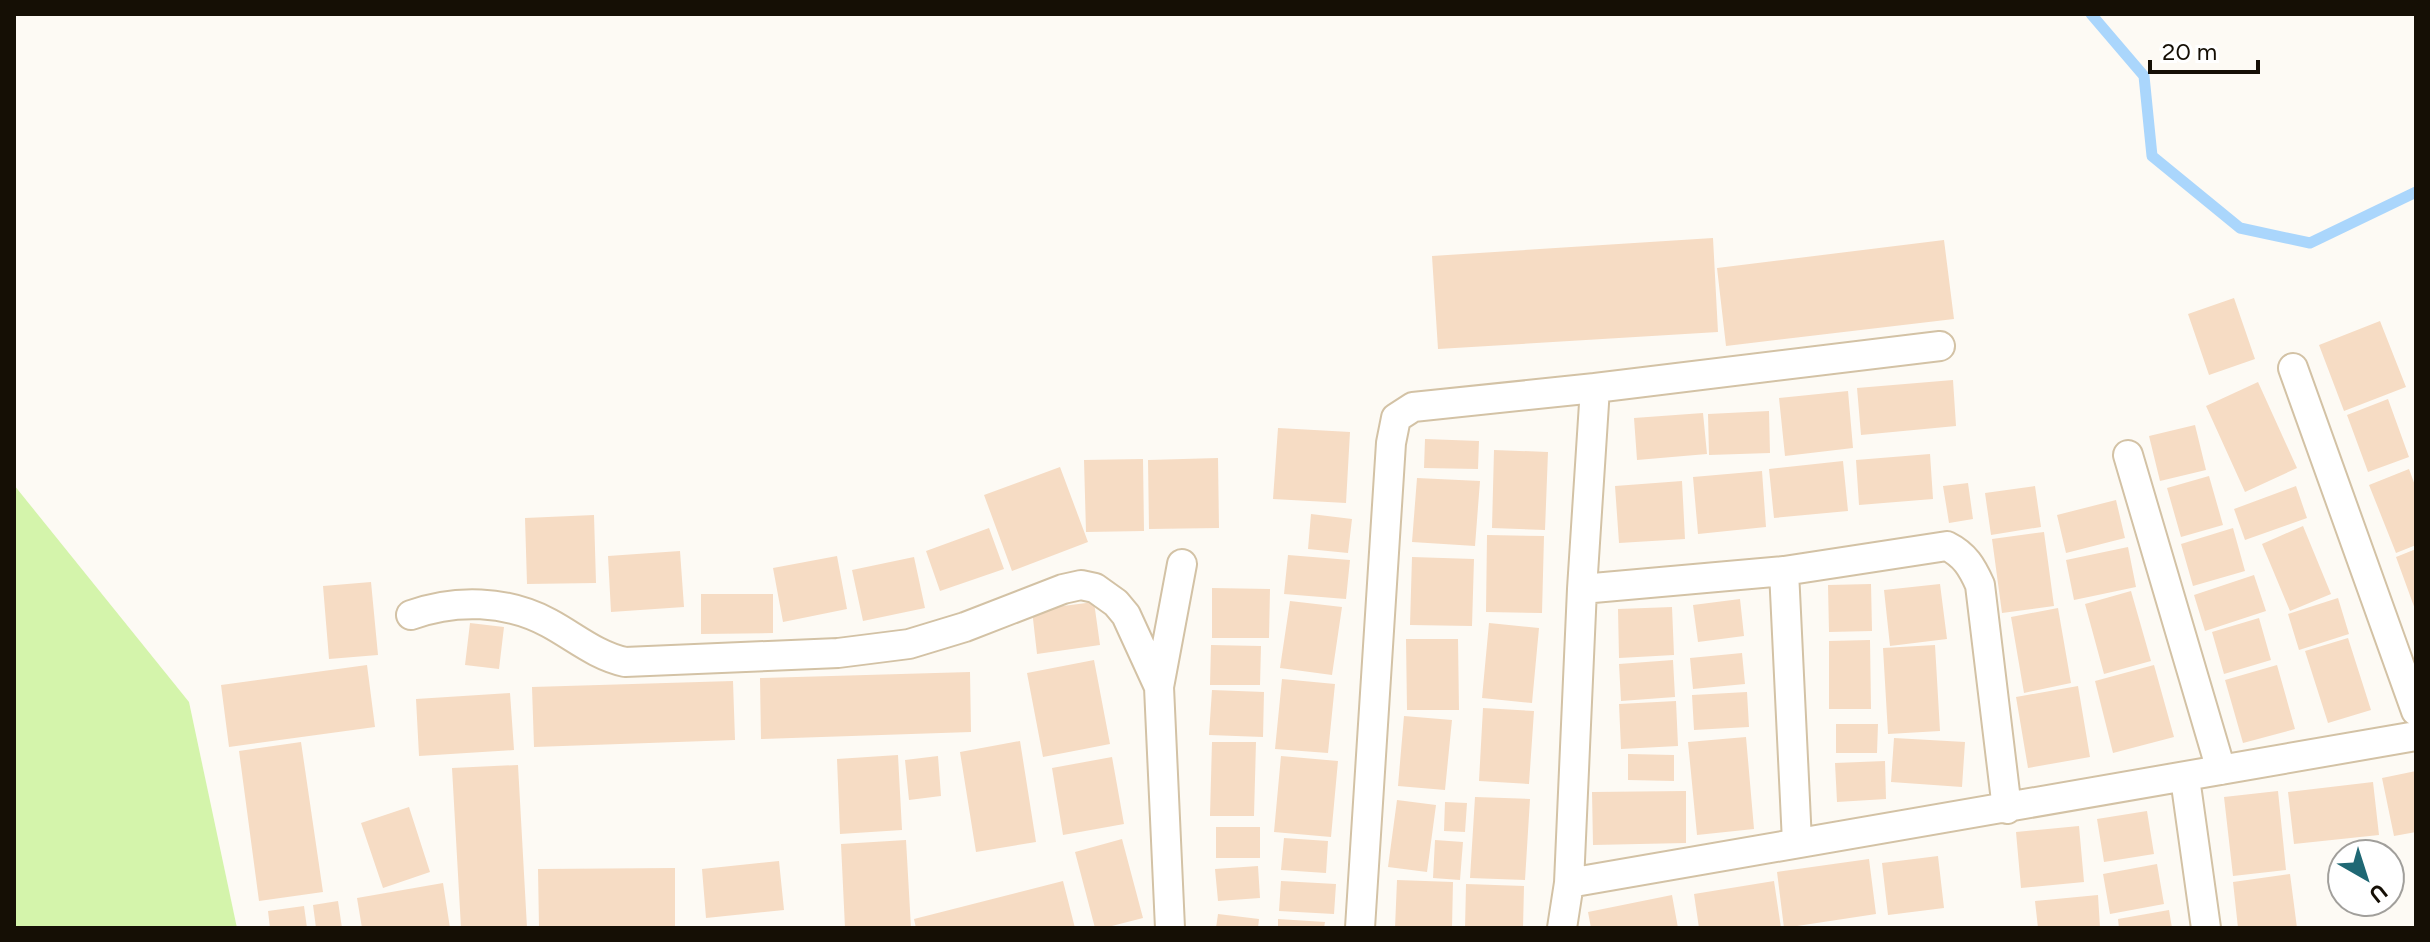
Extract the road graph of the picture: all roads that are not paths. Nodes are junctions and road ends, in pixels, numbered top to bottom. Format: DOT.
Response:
graph roads {
  1 [pos="1940,346"];
  2 [pos="2293,368"];
  3 [pos="1595,388"];
  4 [pos="2128,455"];
  5 [pos="1182,564"];
  6 [pos="1784,571"];
  7 [pos="1582,589"];
  8 [pos="411,615"];
  9 [pos="1159,687"];
  10 [pos="2416,711"];
  11 [pos="2416,736"];
  12 [pos="2221,770"];
  13 [pos="2185,778"];
  14 [pos="2007,809"];
  15 [pos="1797,842"];
  16 [pos="1569,883"];
  17 [pos="1170,928"];
  18 [pos="1360,928"];
  19 [pos="1562,928"];
  20 [pos="2206,928"];
  1 -- 3 [label="street"];
  2 -- 10 [label="street"];
  3 -- 7 [label="street"];
  3 -- 18 [label="street"];
  4 -- 12 [label="street"];
  5 -- 9 [label="street"];
  6 -- 7 [label="street"];
  6 -- 14 [label="street"];
  6 -- 15 [label="street"];
  7 -- 16 [label="street"];
  8 -- 9 [label="street"];
  9 -- 17 [label="street"];
  11 -- 12 [label="street"];
  12 -- 13 [label="street"];
  13 -- 14 [label="street"];
  13 -- 20 [label="street"];
  14 -- 15 [label="street"];
  15 -- 16 [label="street"];
  16 -- 19 [label="street"];
}
